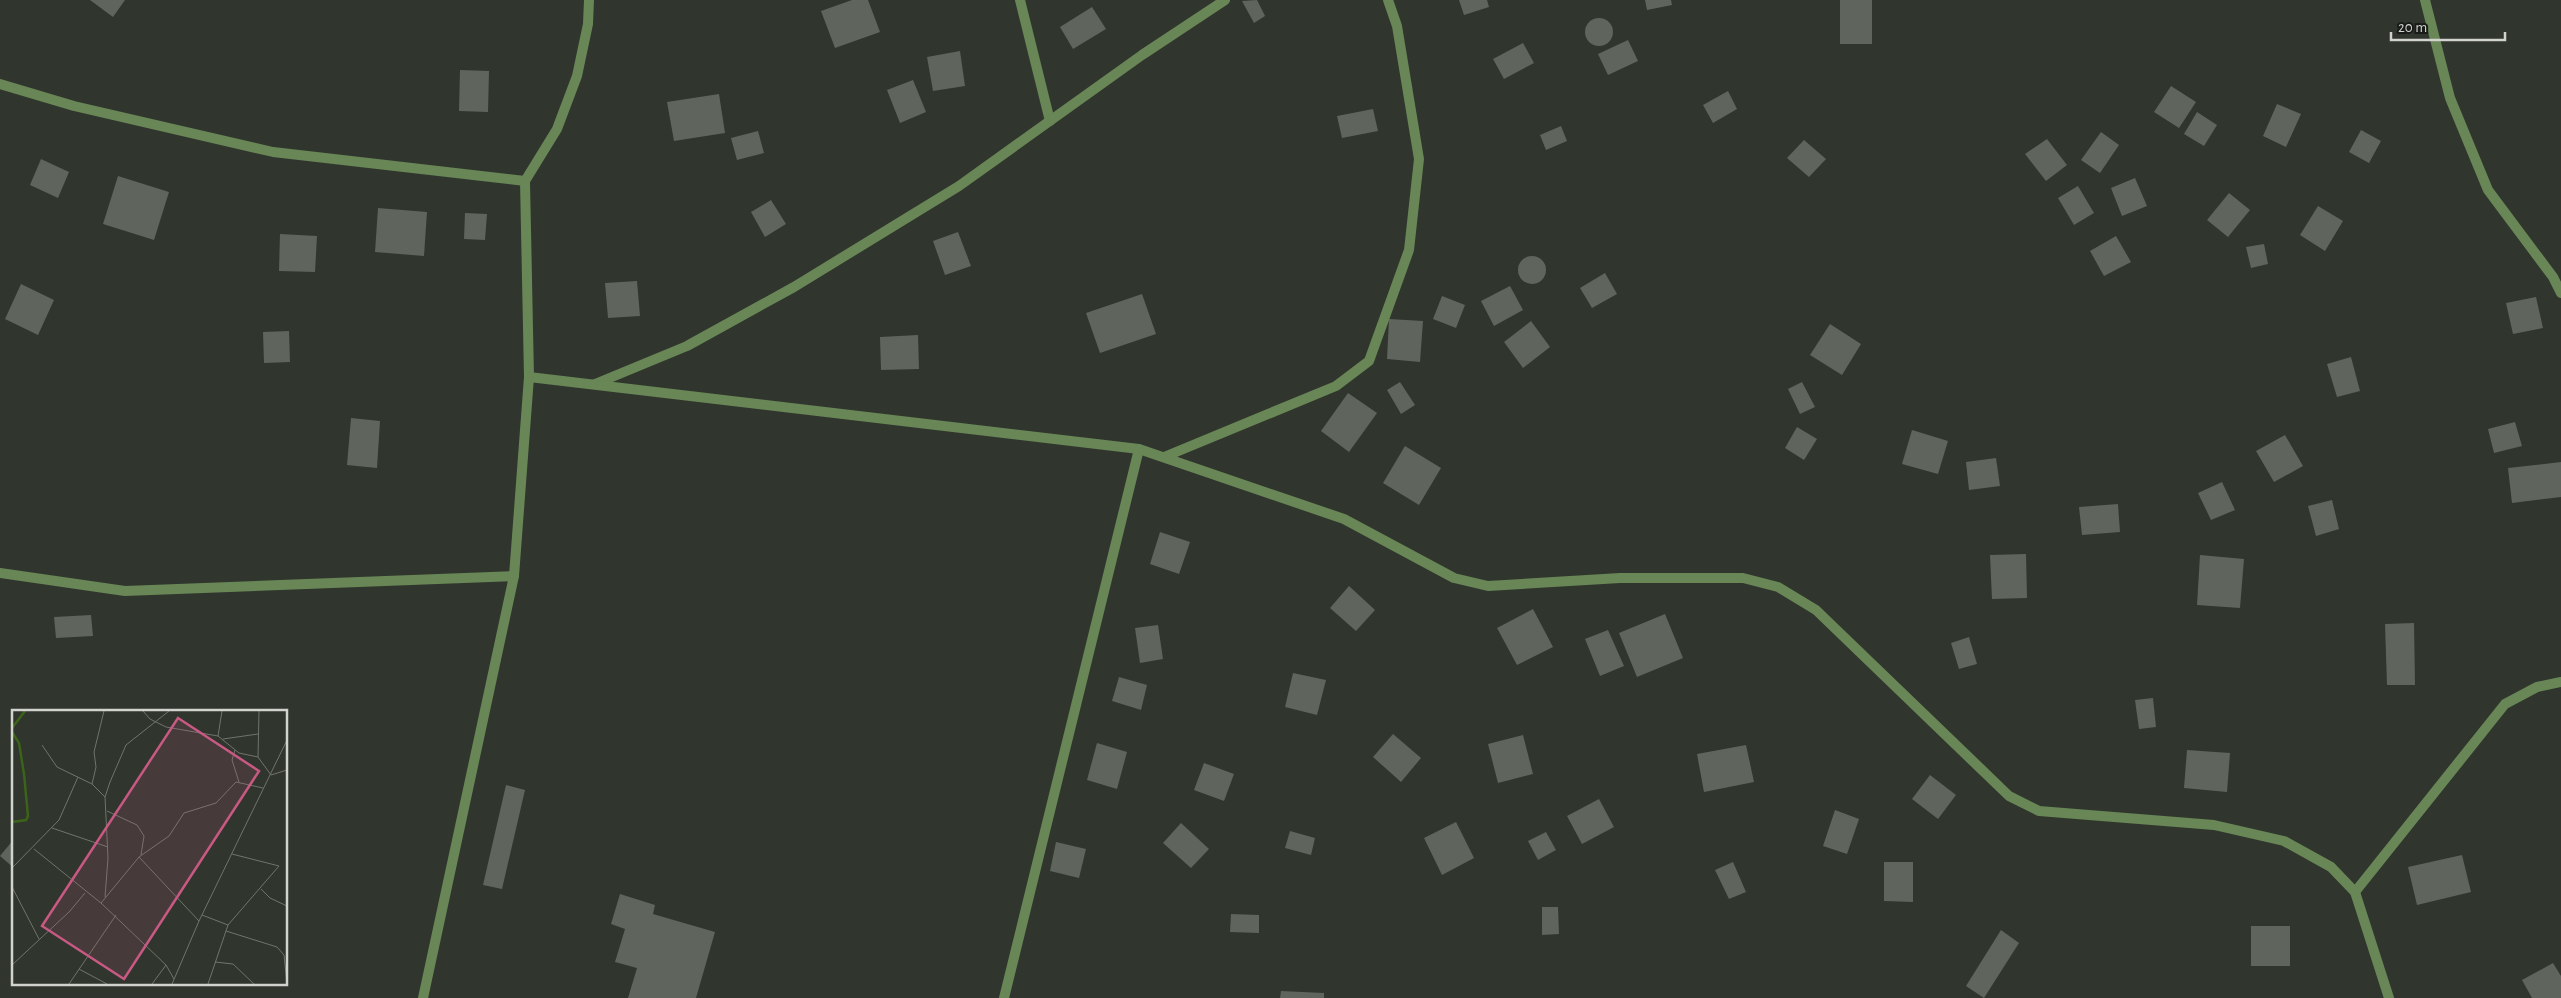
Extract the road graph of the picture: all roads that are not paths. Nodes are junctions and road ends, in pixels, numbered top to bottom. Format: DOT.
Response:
graph roads {
  1 [pos="589,0"];
  2 [pos="1020,0"];
  3 [pos="1225,0"];
  4 [pos="1388,0"];
  5 [pos="2425,0"];
  6 [pos="0,84"];
  7 [pos="1050,121"];
  8 [pos="525,181"];
  9 [pos="2561,293"];
  10 [pos="529,377"];
  11 [pos="594,384"];
  12 [pos="1139,449"];
  13 [pos="1164,457"];
  14 [pos="0,573"];
  15 [pos="514,576"];
  16 [pos="2561,682"];
  17 [pos="2354,892"];
  18 [pos="423,998"];
  19 [pos="1004,998"];
  20 [pos="2389,998"];
  1 -- 8 [label="street"];
  2 -- 7 [label="street"];
  3 -- 7 [label="street"];
  4 -- 13 [label="street"];
  5 -- 9 [label="street"];
  6 -- 8 [label="street"];
  7 -- 11 [label="street"];
  8 -- 10 [label="street"];
  10 -- 11 [label="street"];
  10 -- 15 [label="street"];
  11 -- 12 [label="street"];
  12 -- 13 [label="street"];
  12 -- 19 [label="street"];
  13 -- 17 [label="street"];
  14 -- 15 [label="street"];
  15 -- 18 [label="street"];
  16 -- 17 [label="street"];
  17 -- 20 [label="street"];
}
